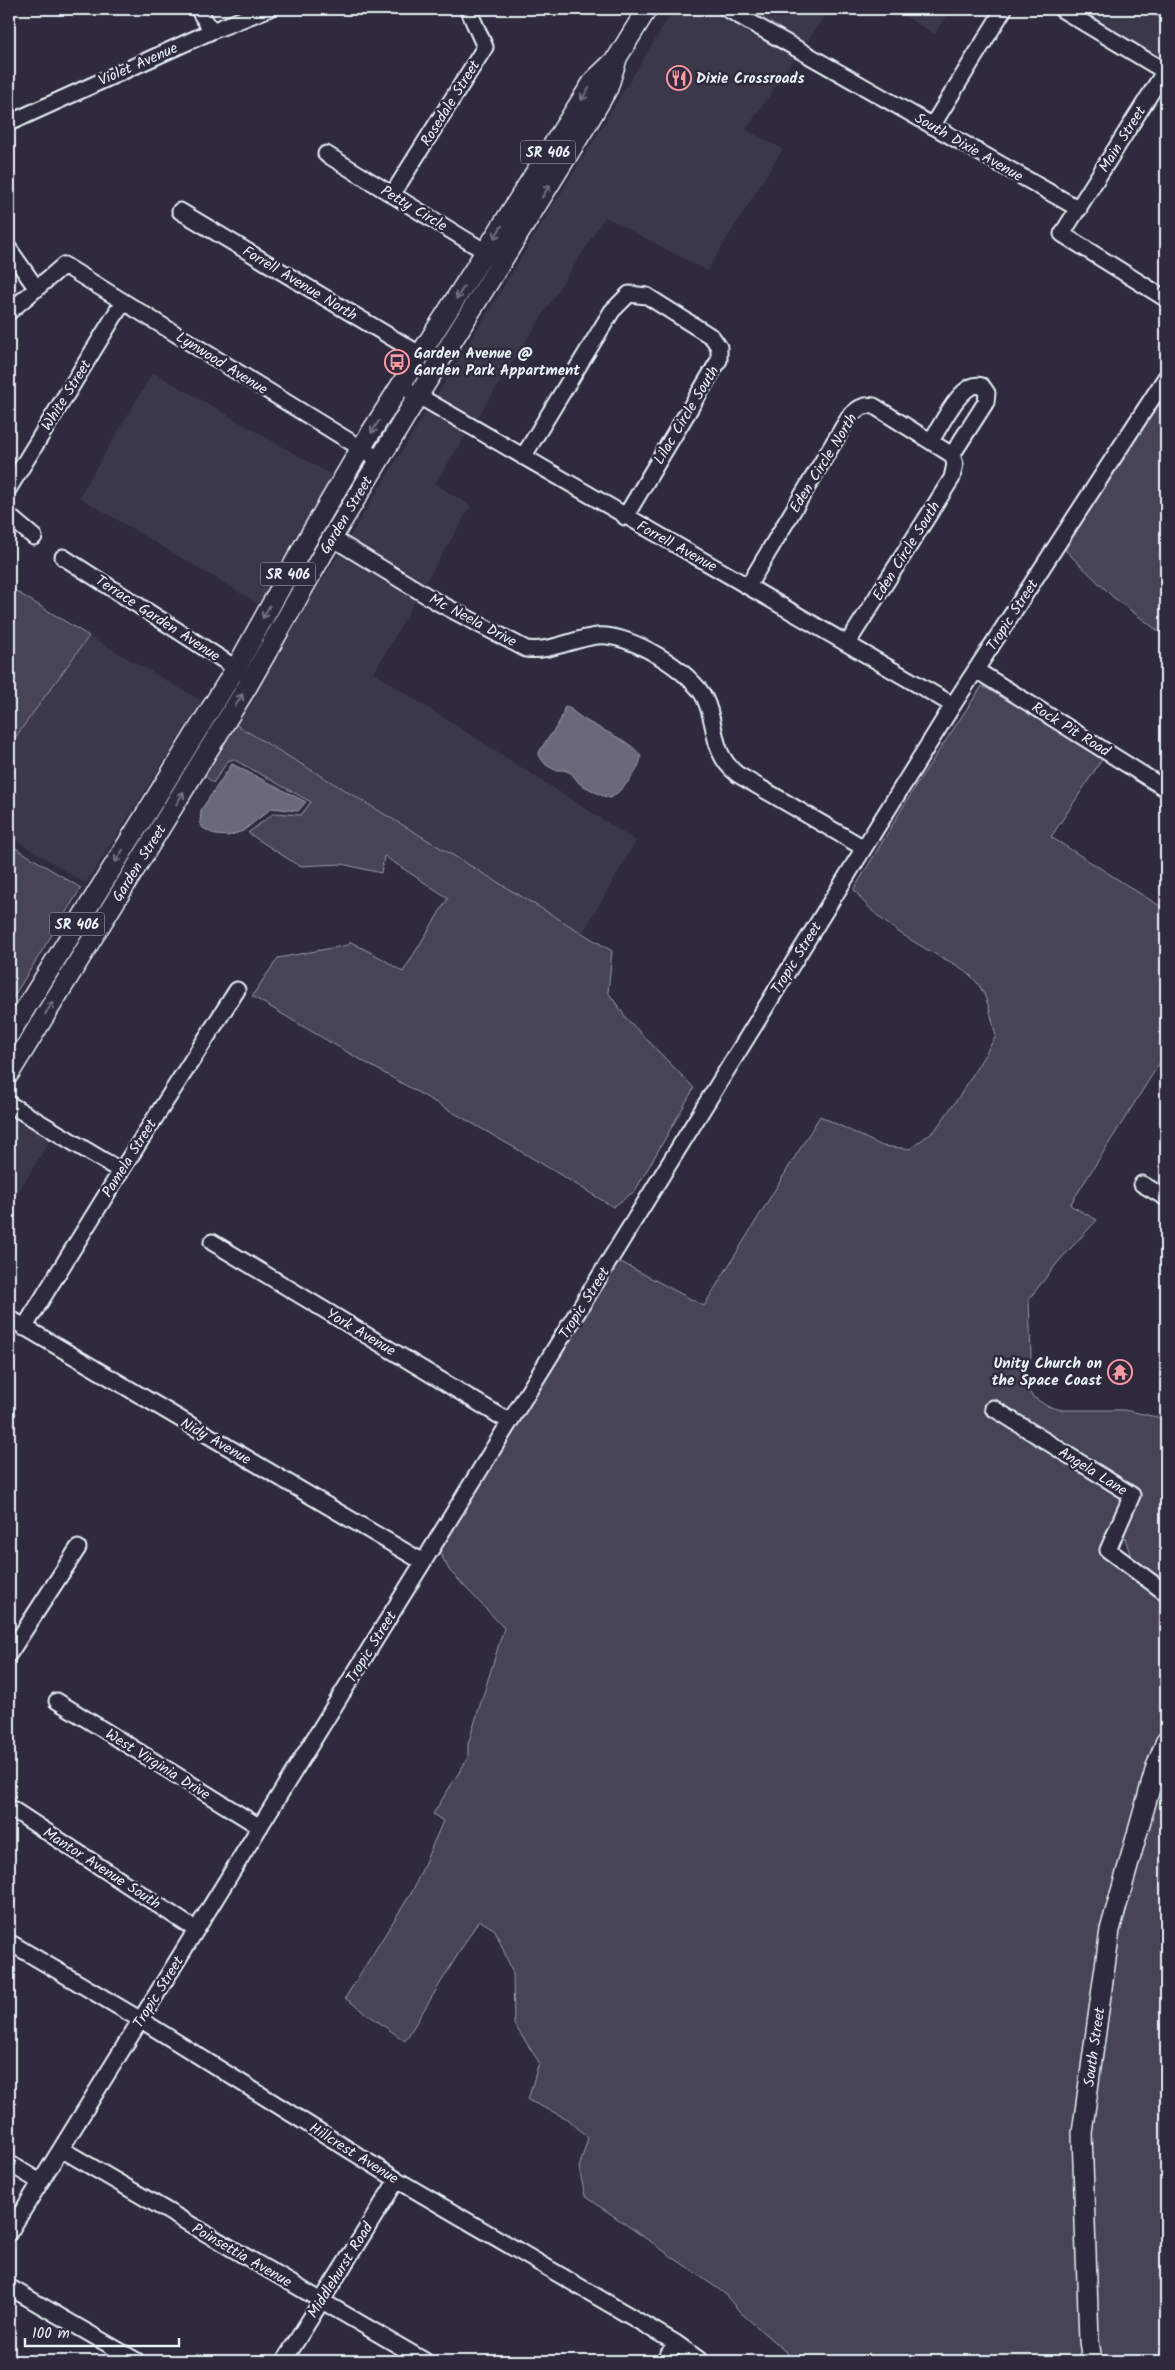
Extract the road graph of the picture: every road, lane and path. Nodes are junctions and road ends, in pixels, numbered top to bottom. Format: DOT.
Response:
graph roads {
  1 [pos="198,9"];
  2 [pos="268,9"];
  3 [pos="468,9"];
  4 [pos="647,9"];
  5 [pos="727,9"];
  6 [pos="1004,9"];
  7 [pos="1060,9"];
  8 [pos="212,31"];
  9 [pos="617,58"];
  10 [pos="1166,71"];
  11 [pos="9,123"];
  12 [pos="932,126"];
  13 [pos="326,154"];
  14 [pos="392,195"];
  15 [pos="1079,209"];
  16 [pos="180,211"];
  17 [pos="9,250"];
  18 [pos="485,252"];
  19 [pos="502,262"];
  20 [pos="37,289"];
  21 [pos="1166,298"];
  22 [pos="123,302"];
  23 [pos="9,312"];
  24 [pos="421,356"];
  25 [pos="1166,378"];
  26 [pos="402,386"];
  27 [pos="418,396"];
  28 [pos="931,441"];
  29 [pos="361,448"];
  30 [pos="952,455"];
  31 [pos="523,457"];
  32 [pos="380,460"];
  33 [pos="9,488"];
  34 [pos="9,516"];
  35 [pos="625,517"];
  36 [pos="34,537"];
  37 [pos="332,538"];
  38 [pos="63,557"];
  39 [pos="748,586"];
  40 [pos="847,644"];
  41 [pos="236,668"];
  42 [pos="976,670"];
  43 [pos="252,679"];
  44 [pos="953,706"];
  45 [pos="1166,789"];
  46 [pos="145,814"];
  47 [pos="163,826"];
  48 [pos="864,848"];
  49 [pos="45,977"];
  50 [pos="62,988"];
  51 [pos="238,990"];
  52 [pos="9,1035"];
  53 [pos="9,1074"];
  54 [pos="9,1104"];
  55 [pos="121,1171"];
  56 [pos="1142,1184"];
  57 [pos="1166,1198"];
  58 [pos="212,1242"];
  59 [pos="9,1318"];
  60 [pos="24,1328"];
  61 [pos="993,1408"];
  62 [pos="510,1422"];
  63 [pos="78,1548"];
  64 [pos="423,1562"];
  65 [pos="1166,1593"];
  66 [pos="9,1654"];
  67 [pos="57,1701"];
  68 [pos="1166,1741"];
  69 [pos="9,1807"];
  70 [pos="260,1827"];
  71 [pos="196,1930"];
  72 [pos="9,1942"];
  73 [pos="140,2020"];
  74 [pos="60,2149"];
  75 [pos="9,2163"];
  76 [pos="397,2180"];
  77 [pos="40,2182"];
  78 [pos="9,2233"];
  79 [pos="9,2287"];
  80 [pos="320,2301"];
  81 [pos="676,2343"];
  82 [pos="137,2361"];
  83 [pos="284,2361"];
  84 [pos="425,2361"];
  85 [pos="664,2361"];
  86 [pos="701,2361"];
  87 [pos="1092,2361"];
  1 -- 8 [label="street"];
  2 -- 8 [label="street, Violet Avenue"];
  3 -- 14 [label="street, Rosedale Street"];
  4 -- 9 [label="main road, Garden Street / SR 406"];
  5 -- 12 [label="street, South Dixie Avenue"];
  6 -- 12 [label="street"];
  7 -- 10 [label="street"];
  8 -- 11 [label="street, Violet Avenue"];
  9 -- 18 [label="main road, Garden Street / SR 406, one-way"];
  19 -- 9 [label="main road, Garden Street / SR 406, one-way"];
  10 -- 15 [label="street, Main Street"];
  12 -- 15 [label="street, South Dixie Avenue"];
  13 -- 14 [label="street, Petty Circle"];
  14 -- 18 [label="street, Petty Circle"];
  15 -- 21 [label="street"];
  16 -- 24 [label="street, Forrell Avenue North"];
  17 -- 20 [label="street"];
  18 -- 19 [label="street, Petty Circle"];
  18 -- 24 [label="main road, Garden Street / SR 406, one-way"];
  19 -- 27 [label="main road, Garden Street / SR 406"];
  20 -- 22 [label="street, Lynwood Avenue"];
  20 -- 23 [label="street"];
  22 -- 29 [label="street, Lynwood Avenue"];
  22 -- 33 [label="street, White Street"];
  24 -- 26 [label="main road, Garden Street / SR 406"];
  25 -- 42 [label="street, Tropic Street"];
  26 -- 27 [label="street, Forrell Avenue"];
  26 -- 29 [label="main road, Garden Street / SR 406, one-way"];
  27 -- 31 [label="street, Forrell Avenue"];
  27 -- 32 [label="main road, Garden Street / SR 406"];
  28 -- 30 [label="street, Eden Circle North"];
  28 -- 30 [label="street"];
  28 -- 39 [label="street, Eden Circle North"];
  29 -- 32 [label="street, Lynwood Avenue"];
  29 -- 41 [label="main road, Garden Street / SR 406, one-way"];
  30 -- 40 [label="street, Eden Circle South"];
  31 -- 35 [label="street, Forrell Avenue"];
  31 -- 35 [label="street, Lilac Circle South"];
  32 -- 37 [label="main road, Garden Street / SR 406"];
  34 -- 36 [label="street"];
  35 -- 39 [label="street, Forrell Avenue"];
  37 -- 43 [label="main road, Garden Street / SR 406"];
  37 -- 48 [label="street, Mc Neela Drive"];
  38 -- 41 [label="street, Terrace Garden Avenue"];
  39 -- 40 [label="street, Forrell Avenue"];
  40 -- 44 [label="street, Forrell Avenue"];
  41 -- 43 [label="street, Terrace Garden Avenue"];
  41 -- 46 [label="main road, Garden Street / SR 406"];
  42 -- 44 [label="street, Tropic Street"];
  42 -- 45 [label="street, Rock Pit Road"];
  47 -- 43 [label="main road, Garden Street / SR 406, one-way"];
  44 -- 48 [label="street, Tropic Street"];
  46 -- 47 [label="street"];
  46 -- 49 [label="main road, Garden Street / SR 406, one-way"];
  47 -- 50 [label="main road, Garden Street / SR 406"];
  48 -- 62 [label="street, Tropic Street"];
  49 -- 50 [label="street"];
  49 -- 52 [label="main road, Garden Street / SR 406"];
  53 -- 50 [label="main road, Garden Street / SR 406, one-way"];
  51 -- 55 [label="street, Pamela Street"];
  54 -- 55 [label="street"];
  55 -- 60 [label="street, Pamela Street"];
  56 -- 57 [label="street"];
  58 -- 62 [label="street, York Avenue"];
  59 -- 60 [label="street, Nidy Avenue"];
  60 -- 64 [label="street, Nidy Avenue"];
  61 -- 65 [label="street, Angela Lane"];
  62 -- 64 [label="street, Tropic Street"];
  63 -- 66 [label="street"];
  64 -- 70 [label="street, Tropic Street"];
  67 -- 70 [label="street, West Virginia Drive"];
  68 -- 87 [label="main road, South Street"];
  69 -- 71 [label="street, Mantor Avenue South"];
  70 -- 71 [label="street, Tropic Street"];
  71 -- 73 [label="street, Tropic Street"];
  72 -- 73 [label="street, Hillcrest Avenue"];
  73 -- 74 [label="street, Tropic Street"];
  73 -- 76 [label="street, Hillcrest Avenue"];
  74 -- 77 [label="street, Tropic Street"];
  74 -- 80 [label="street, Poinsettia Avenue"];
  75 -- 77 [label="street"];
  76 -- 80 [label="street, Middlehurst Road"];
  76 -- 81 [label="street, Hillcrest Avenue"];
  77 -- 78 [label="street, Tropic Street"];
  79 -- 82 [label="street"];
  80 -- 83 [label="street, Middlehurst Road"];
  80 -- 84 [label="street, Poinsettia Avenue"];
  81 -- 85 [label="street"];
  81 -- 86 [label="street, Hillcrest Avenue"];
}
